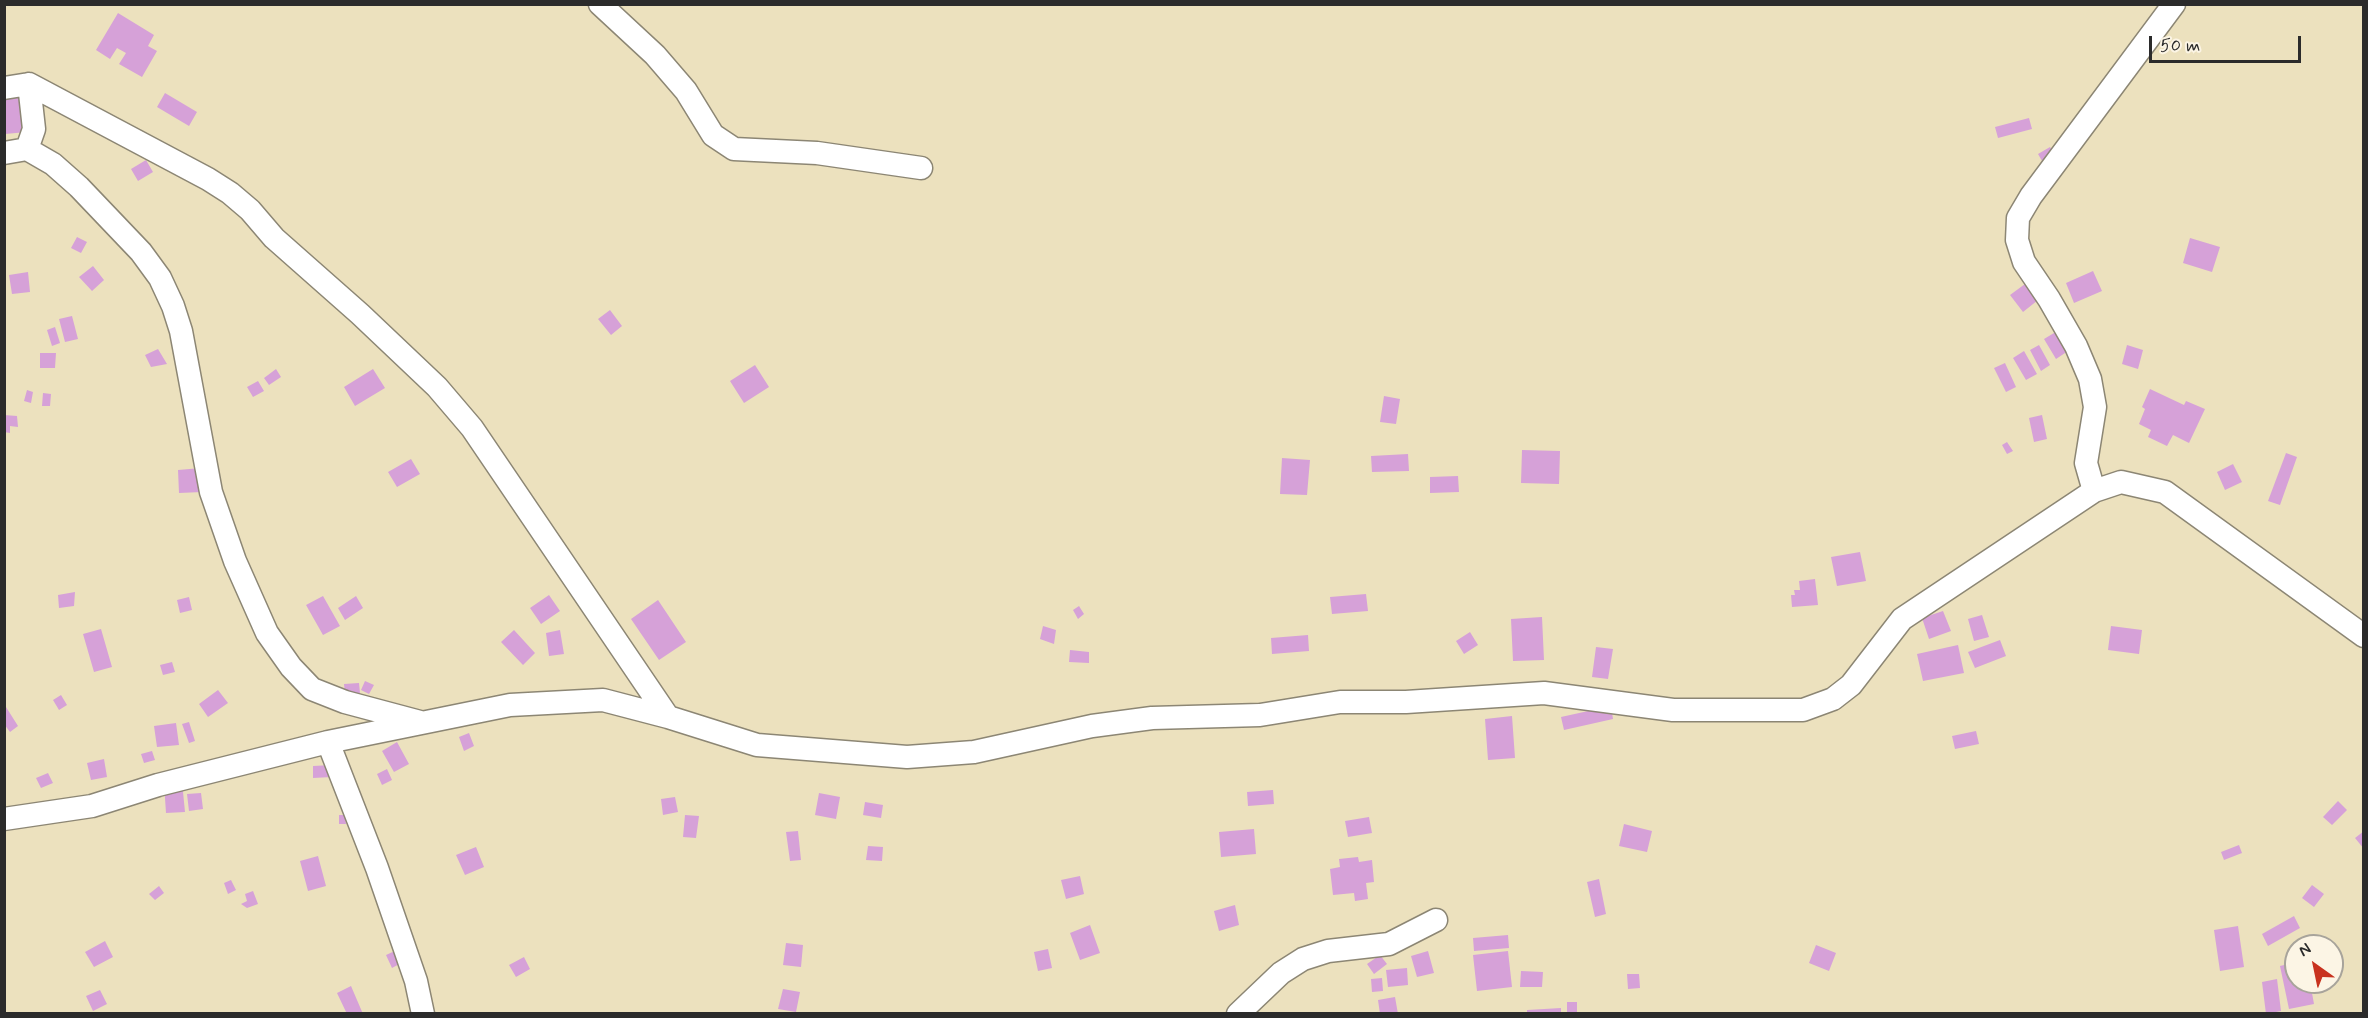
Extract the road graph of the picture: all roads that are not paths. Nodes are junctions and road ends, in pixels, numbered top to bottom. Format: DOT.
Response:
graph roads {
  1 [pos="600,4"];
  2 [pos="2174,4"];
  3 [pos="28,84"];
  4 [pos="4,88"];
  5 [pos="16,151"];
  6 [pos="921,168"];
  7 [pos="2094,491"];
  8 [pos="2364,636"];
  9 [pos="668,717"];
  10 [pos="427,723"];
  11 [pos="328,742"];
  12 [pos="4,819"];
  13 [pos="1436,920"];
  14 [pos="423,1014"];
  15 [pos="1238,1014"];
  1 -- 6 [label="street"];
  2 -- 7 [label="street"];
  3 -- 4 [label="street"];
  3 -- 5 [label="street"];
  3 -- 9 [label="street"];
  5 -- 10 [label="street"];
  7 -- 8 [label="street"];
  7 -- 9 [label="street"];
  9 -- 10 [label="street"];
  10 -- 11 [label="street"];
  11 -- 12 [label="street"];
  11 -- 14 [label="street"];
  13 -- 15 [label="street"];
}
